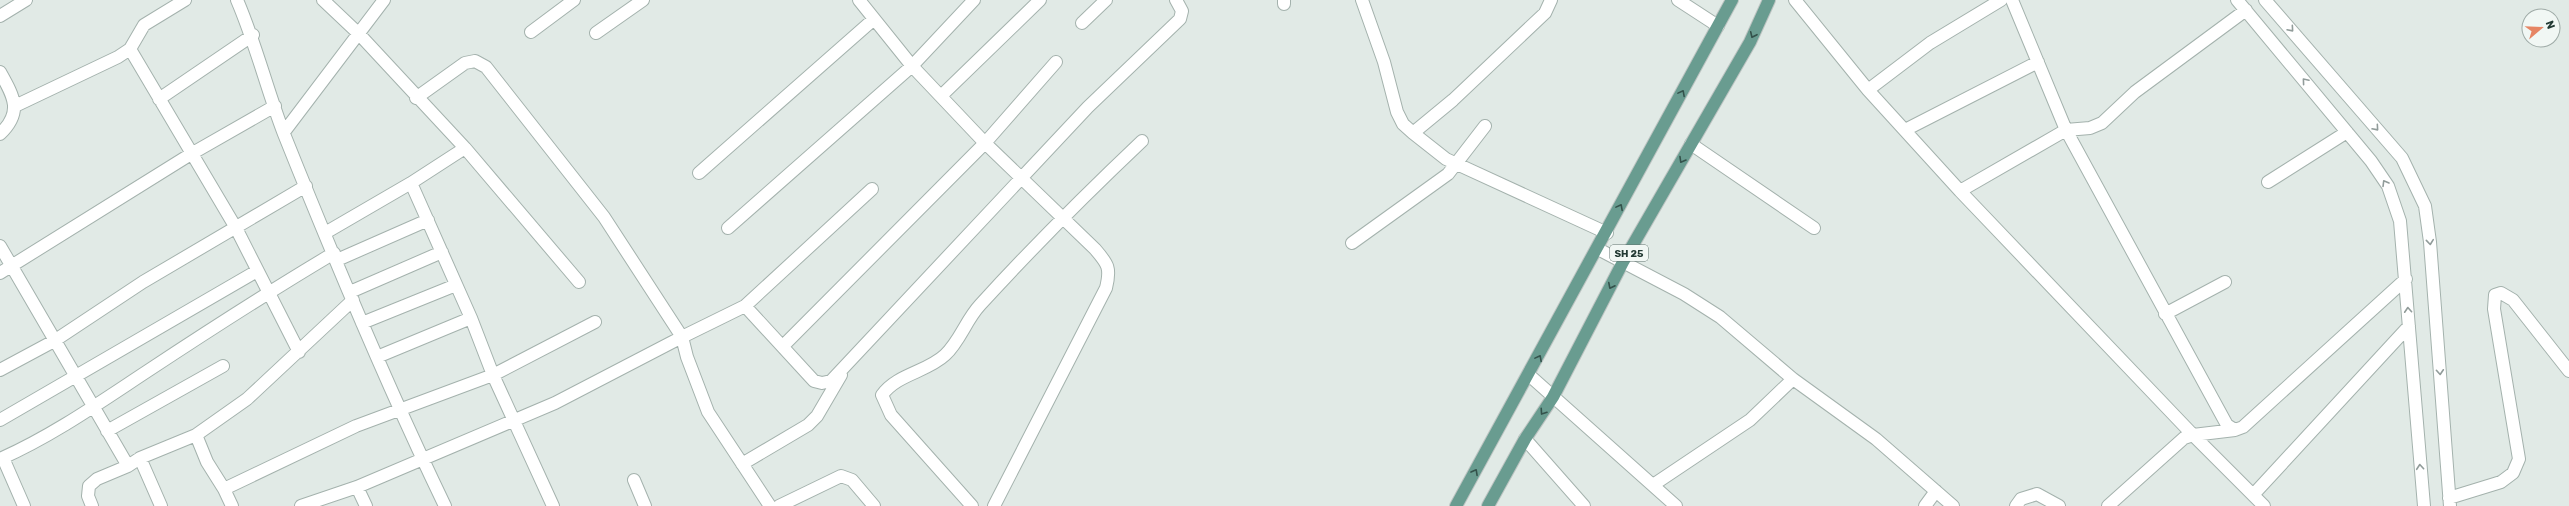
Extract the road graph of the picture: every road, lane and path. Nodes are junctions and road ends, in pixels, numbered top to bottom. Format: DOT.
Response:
graph roads {
  1 [pos="26,0"];
  2 [pos="184,0"];
  3 [pos="237,0"];
  4 [pos="323,0"];
  5 [pos="384,0"];
  6 [pos="574,0"];
  7 [pos="643,0"];
  8 [pos="859,0"];
  9 [pos="974,0"];
  10 [pos="1040,0"];
  11 [pos="1106,0"];
  12 [pos="1176,0"];
  13 [pos="1362,0"];
  14 [pos="1551,0"];
  15 [pos="1678,0"];
  16 [pos="1732,0"];
  17 [pos="1770,0"];
  18 [pos="1795,0"];
  19 [pos="2001,0"];
  20 [pos="2012,0"];
  21 [pos="2237,0"];
  22 [pos="2265,0"];
  23 [pos="2246,10"];
  24 [pos="0,16"];
  25 [pos="874,19"];
  26 [pos="1082,23"];
  27 [pos="1718,26"];
  28 [pos="531,32"];
  29 [pos="596,33"];
  30 [pos="359,34"];
  31 [pos="252,35"];
  32 [pos="130,50"];
  33 [pos="1056,62"];
  34 [pos="2038,62"];
  35 [pos="912,66"];
  36 [pos="0,72"];
  37 [pos="1868,90"];
  38 [pos="941,96"];
  39 [pos="416,98"];
  40 [pos="158,99"];
  41 [pos="15,106"];
  42 [pos="275,106"];
  43 [pos="1485,126"];
  44 [pos="1905,130"];
  45 [pos="2066,130"];
  46 [pos="284,132"];
  47 [pos="2347,132"];
  48 [pos="1413,133"];
  49 [pos="0,134"];
  50 [pos="1142,141"];
  51 [pos="985,143"];
  52 [pos="1691,144"];
  53 [pos="465,148"];
  54 [pos="191,154"];
  55 [pos="1456,164"];
  56 [pos="699,173"];
  57 [pos="1021,178"];
  58 [pos="2268,182"];
  59 [pos="411,183"];
  60 [pos="306,186"];
  61 [pos="872,189"];
  62 [pos="1960,191"];
  63 [pos="1062,218"];
  64 [pos="428,220"];
  65 [pos="236,228"];
  66 [pos="728,228"];
  67 [pos="1814,228"];
  68 [pos="325,233"];
  69 [pos="1606,233"];
  70 [pos="1352,243"];
  71 [pos="0,246"];
  72 [pos="1598,249"];
  73 [pos="442,252"];
  74 [pos="335,257"];
  75 [pos="1623,262"];
  76 [pos="11,266"];
  77 [pos="257,271"];
  78 [pos="0,273"];
  79 [pos="2406,279"];
  80 [pos="579,282"];
  81 [pos="2225,282"];
  82 [pos="456,285"];
  83 [pos="267,293"];
  84 [pos="352,296"];
  85 [pos="745,306"];
  86 [pos="2165,314"];
  87 [pos="471,318"];
  88 [pos="595,322"];
  89 [pos="362,323"];
  90 [pos="2409,326"];
  91 [pos="682,337"];
  92 [pos="54,341"];
  93 [pos="783,346"];
  94 [pos="299,352"];
  95 [pos="377,357"];
  96 [pos="223,366"];
  97 [pos="845,368"];
  98 [pos="0,370"];
  99 [pos="2569,371"];
  100 [pos="493,375"];
  101 [pos="75,376"];
  102 [pos="1529,376"];
  103 [pos="1793,379"];
  104 [pos="1553,396"];
  105 [pos="92,408"];
  106 [pos="401,410"];
  107 [pos="515,419"];
  108 [pos="0,420"];
  109 [pos="2236,430"];
  110 [pos="107,431"];
  111 [pos="2193,435"];
  112 [pos="196,436"];
  113 [pos="1525,439"];
  114 [pos="140,458"];
  115 [pos="1,459"];
  116 [pos="422,459"];
  117 [pos="742,464"];
  118 [pos="128,466"];
  119 [pos="634,480"];
  120 [pos="1653,485"];
  121 [pos="357,487"];
  122 [pos="224,489"];
  123 [pos="1936,491"];
  124 [pos="2253,495"];
  125 [pos="2450,502"];
  126 [pos="24,506"];
  127 [pos="92,506"];
  128 [pos="160,506"];
  129 [pos="232,506"];
  130 [pos="302,506"];
  131 [pos="366,506"];
  132 [pos="445,506"];
  133 [pos="553,506"];
  134 [pos="645,506"];
  135 [pos="770,506"];
  136 [pos="779,506"];
  137 [pos="874,506"];
  138 [pos="972,506"];
  139 [pos="994,506"];
  140 [pos="1456,506"];
  141 [pos="1488,506"];
  142 [pos="1583,506"];
  143 [pos="1676,506"];
  144 [pos="1925,506"];
  145 [pos="1954,506"];
  146 [pos="2016,506"];
  147 [pos="2059,506"];
  148 [pos="2108,506"];
  149 [pos="2264,506"];
  150 [pos="2424,506"];
  1 -- 24 [label="street"];
  2 -- 32 [label="street"];
  3 -- 31 [label="street"];
  4 -- 30 [label="street"];
  5 -- 30 [label="street"];
  6 -- 28 [label="street"];
  7 -- 29 [label="street"];
  8 -- 25 [label="street"];
  9 -- 35 [label="street"];
  10 -- 38 [label="street"];
  11 -- 26 [label="street"];
  12 -- 57 [label="street"];
  13 -- 48 [label="street"];
  14 -- 48 [label="street"];
  15 -- 27 [label="street"];
  16 -- 27 [label="main road"];
  17 -- 52 [label="main road, SH 25, one-way"];
  18 -- 37 [label="street"];
  19 -- 37 [label="street"];
  20 -- 34 [label="street"];
  21 -- 23 [label="street"];
  22 -- 125 [label="street, one-way"];
  23 -- 45 [label="street"];
  47 -- 23 [label="street, one-way"];
  25 -- 35 [label="street"];
  25 -- 56 [label="street"];
  69 -- 27 [label="main road, one-way"];
  30 -- 39 [label="street"];
  30 -- 46 [label="street"];
  31 -- 40 [label="street"];
  31 -- 42 [label="street"];
  32 -- 40 [label="street"];
  32 -- 41 [label="street"];
  33 -- 51 [label="street"];
  34 -- 44 [label="street"];
  34 -- 45 [label="street"];
  35 -- 38 [label="street"];
  35 -- 66 [label="street"];
  36 -- 41 [label="street"];
  37 -- 44 [label="street"];
  38 -- 51 [label="street"];
  39 -- 53 [label="street"];
  39 -- 91 [label="street"];
  40 -- 54 [label="street"];
  41 -- 49 [label="street"];
  42 -- 46 [label="street"];
  42 -- 54 [label="street"];
  43 -- 55 [label="street"];
  44 -- 62 [label="street"];
  45 -- 62 [label="street"];
  45 -- 86 [label="street"];
  46 -- 60 [label="street"];
  47 -- 58 [label="street"];
  79 -- 47 [label="street, one-way"];
  48 -- 55 [label="street"];
  50 -- 63 [label="street"];
  51 -- 57 [label="street"];
  51 -- 93 [label="street"];
  52 -- 67 [label="street"];
  52 -- 75 [label="main road, SH 25, one-way"];
  53 -- 59 [label="street"];
  53 -- 80 [label="street"];
  54 -- 65 [label="street"];
  54 -- 76 [label="street"];
  55 -- 69 [label="street"];
  55 -- 70 [label="street"];
  57 -- 63 [label="street"];
  57 -- 97 [label="street"];
  59 -- 64 [label="street"];
  59 -- 68 [label="street"];
  60 -- 65 [label="street"];
  60 -- 68 [label="street"];
  61 -- 85 [label="street"];
  62 -- 111 [label="street"];
  63 -- 138 [label="street"];
  63 -- 139 [label="street"];
  64 -- 73 [label="street"];
  64 -- 74 [label="street"];
  65 -- 77 [label="street"];
  65 -- 92 [label="street"];
  68 -- 74 [label="street"];
  69 -- 72 [label="main road"];
  71 -- 76 [label="street"];
  72 -- 75 [label="street"];
  102 -- 72 [label="main road, one-way"];
  73 -- 82 [label="street"];
  73 -- 84 [label="street"];
  74 -- 83 [label="street"];
  74 -- 84 [label="street"];
  75 -- 103 [label="street"];
  75 -- 104 [label="main road, SH 25, one-way"];
  76 -- 78 [label="street"];
  76 -- 92 [label="street"];
  77 -- 83 [label="street"];
  77 -- 101 [label="street"];
  90 -- 79 [label="street, one-way"];
  79 -- 109 [label="street"];
  81 -- 86 [label="street"];
  82 -- 87 [label="street"];
  82 -- 89 [label="street"];
  83 -- 94 [label="street"];
  83 -- 105 [label="street"];
  84 -- 89 [label="street"];
  84 -- 94 [label="street"];
  85 -- 91 [label="street"];
  85 -- 93 [label="street"];
  86 -- 109 [label="street"];
  87 -- 95 [label="street"];
  87 -- 100 [label="street"];
  88 -- 100 [label="street"];
  89 -- 95 [label="street"];
  90 -- 124 [label="street"];
  150 -- 90 [label="street, one-way"];
  91 -- 107 [label="street"];
  91 -- 117 [label="street"];
  92 -- 98 [label="street"];
  92 -- 101 [label="street"];
  93 -- 97 [label="street"];
  94 -- 112 [label="street"];
  95 -- 106 [label="street"];
  96 -- 110 [label="street"];
  97 -- 117 [label="street"];
  99 -- 125 [label="street"];
  100 -- 106 [label="street"];
  100 -- 107 [label="street"];
  101 -- 105 [label="street"];
  101 -- 108 [label="street"];
  102 -- 104 [label="street"];
  140 -- 102 [label="main road, one-way"];
  103 -- 120 [label="street"];
  103 -- 123 [label="street"];
  104 -- 113 [label="main road, SH 25, one-way"];
  104 -- 120 [label="street"];
  105 -- 110 [label="street"];
  105 -- 115 [label="street"];
  106 -- 116 [label="street"];
  106 -- 122 [label="street"];
  107 -- 116 [label="street"];
  107 -- 133 [label="street"];
  109 -- 111 [label="street"];
  110 -- 118 [label="street"];
  111 -- 124 [label="street"];
  111 -- 148 [label="street"];
  112 -- 114 [label="street"];
  112 -- 122 [label="street"];
  113 -- 141 [label="main road, SH 25"];
  113 -- 142 [label="street"];
  114 -- 118 [label="street"];
  114 -- 128 [label="street"];
  115 -- 126 [label="street"];
  116 -- 121 [label="street"];
  116 -- 132 [label="street"];
  117 -- 135 [label="street"];
  118 -- 127 [label="street"];
  119 -- 134 [label="street"];
  120 -- 143 [label="street"];
  121 -- 130 [label="street"];
  121 -- 131 [label="street"];
  122 -- 129 [label="street"];
  123 -- 144 [label="street"];
  123 -- 145 [label="street"];
  124 -- 149 [label="street"];
  136 -- 137 [label="street"];
  146 -- 147 [label="street"];
}
